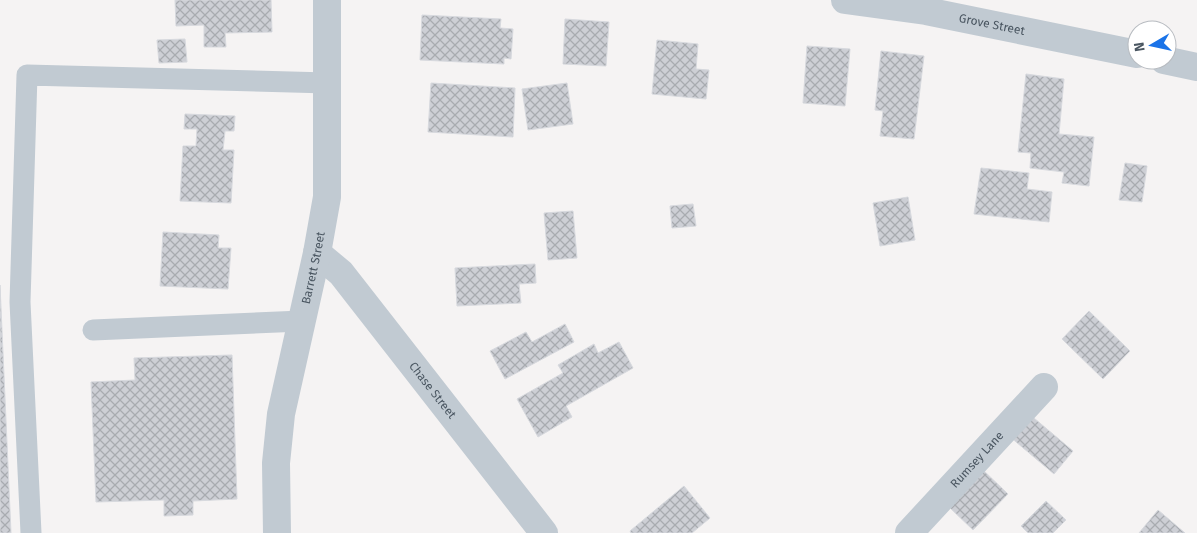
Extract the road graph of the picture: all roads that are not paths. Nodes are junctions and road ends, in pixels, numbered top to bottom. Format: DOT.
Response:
graph roads {
  1 [pos="327,0"];
  2 [pos="845,0"];
  3 [pos="1127,52"];
  4 [pos="1177,63"];
  5 [pos="1197,67"];
  6 [pos="328,83"];
  7 [pos="317,253"];
  8 [pos="302,322"];
  9 [pos="93,330"];
  10 [pos="1044,387"];
  11 [pos="31,533"];
  12 [pos="277,533"];
  13 [pos="544,533"];
  14 [pos="908,533"];
  1 -- 6 [label="street, Barrett Street"];
  2 -- 3 [label="street, Grove Street"];
  4 -- 5 [label="street"];
  6 -- 7 [label="street, Barrett Street"];
  6 -- 11 [label="lane"];
  7 -- 8 [label="street, Barrett Street"];
  7 -- 13 [label="street, Chase Street"];
  8 -- 9 [label="lane"];
  8 -- 12 [label="street, Barrett Street"];
  10 -- 14 [label="street, Rumsey Lane"];
}
